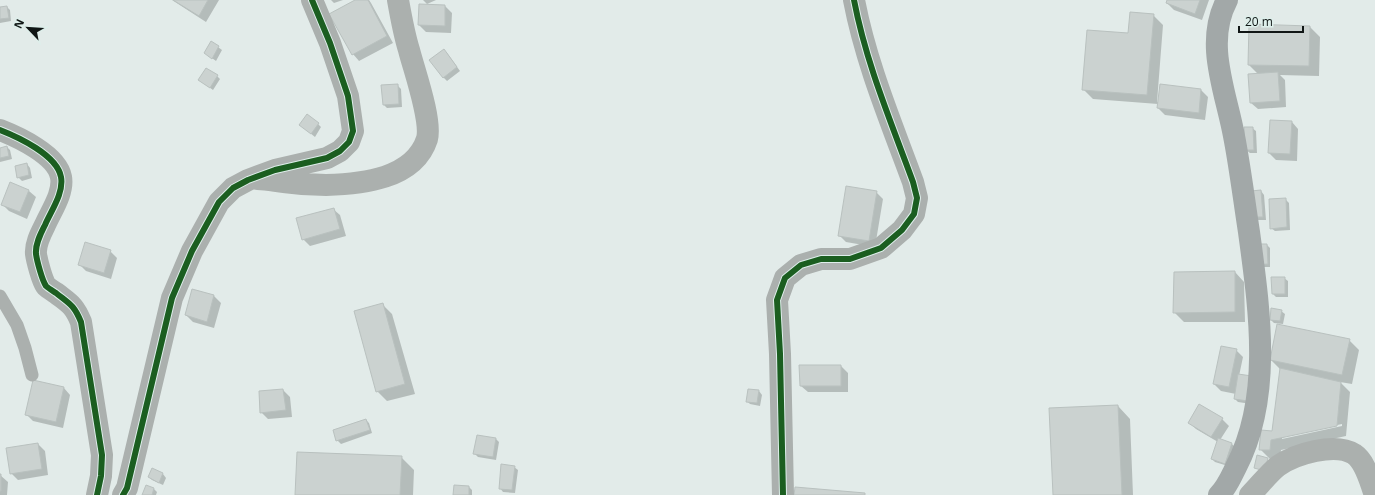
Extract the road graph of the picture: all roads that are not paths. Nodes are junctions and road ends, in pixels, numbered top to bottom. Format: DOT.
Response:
graph roads {
  1 [pos="312,0"];
  2 [pos="398,0"];
  3 [pos="854,0"];
  4 [pos="1227,0"];
  5 [pos="0,130"];
  6 [pos="248,180"];
  7 [pos="0,296"];
  8 [pos="32,375"];
  9 [pos="96,495"];
  10 [pos="123,495"];
  11 [pos="783,495"];
  12 [pos="1219,495"];
  13 [pos="1250,495"];
  14 [pos="1375,495"];
  1 -- 6 [label="street"];
  2 -- 6 [label="street"];
  3 -- 11 [label="street"];
  4 -- 12 [label="main road"];
  5 -- 9 [label="street"];
  6 -- 10 [label="street"];
  7 -- 8 [label="lane"];
  13 -- 14 [label="street"];
}
